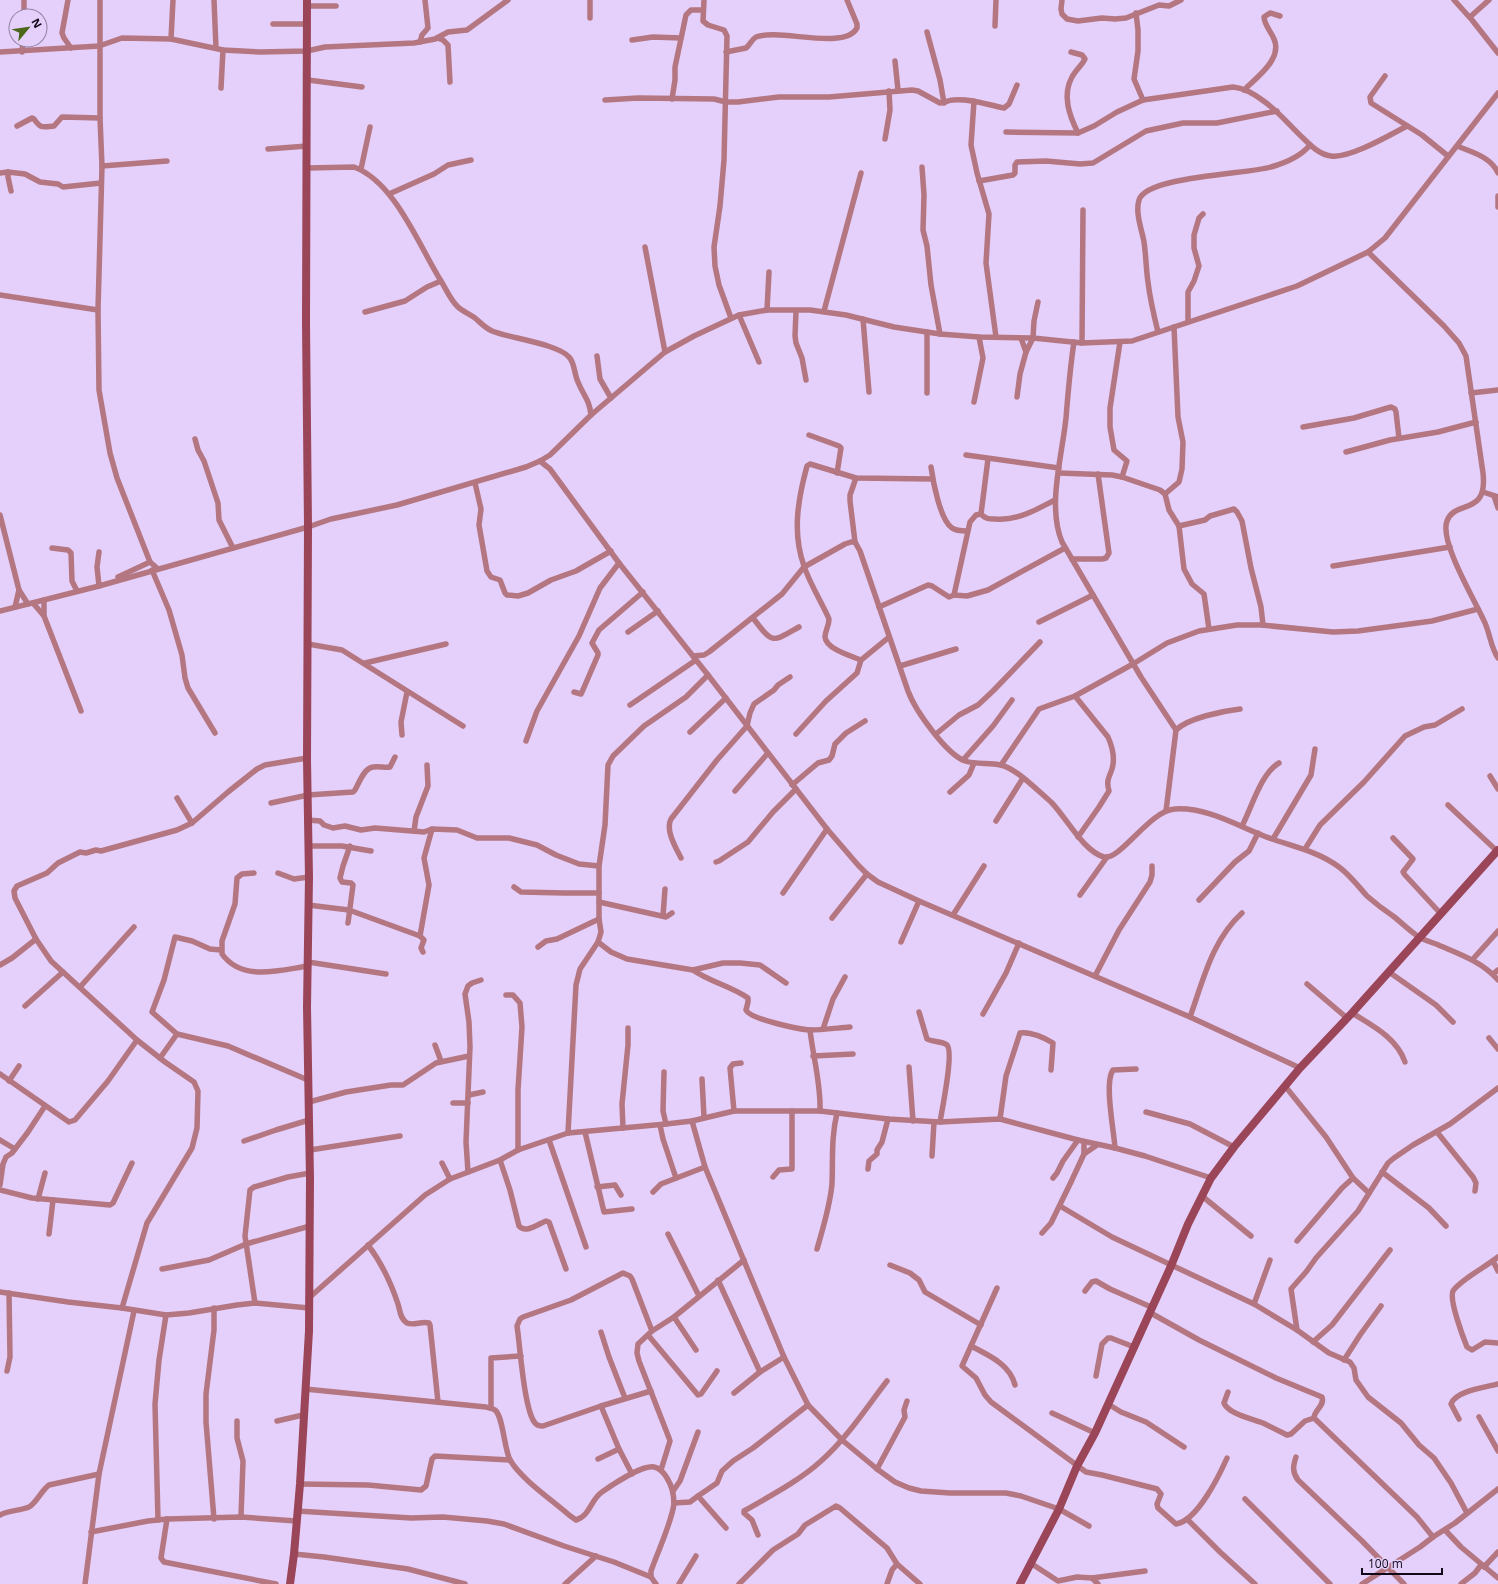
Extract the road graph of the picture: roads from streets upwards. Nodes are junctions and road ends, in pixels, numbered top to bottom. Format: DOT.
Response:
graph roads {
  1 [pos="68,0"];
  2 [pos="100,0"];
  3 [pos="173,0"];
  4 [pos="214,0"];
  5 [pos="425,0"];
  6 [pos="508,0"];
  7 [pos="590,0"];
  8 [pos="704,0"];
  9 [pos="847,0"];
  10 [pos="996,0"];
  11 [pos="1062,0"];
  12 [pos="1182,0"];
  13 [pos="1454,0"];
  14 [pos="1488,0"];
  15 [pos="307,3"];
  16 [pos="336,6"];
  17 [pos="703,10"];
  18 [pos="1136,13"];
  19 [pos="1280,16"];
  20 [pos="1470,17"];
  21 [pos="590,18"];
  22 [pos="272,24"];
  23 [pos="307,24"];
  24 [pos="995,26"];
  25 [pos="927,32"];
  26 [pos="437,38"];
  27 [pos="681,38"];
  28 [pos="172,39"];
  29 [pos="632,40"];
  30 [pos="420,42"];
  31 [pos="99,46"];
  32 [pos="22,48"];
  33 [pos="71,48"];
  34 [pos="216,48"];
  35 [pos="223,50"];
  36 [pos="307,51"];
  37 [pos="0,52"];
  38 [pos="22,52"];
  39 [pos="726,52"];
  40 [pos="1071,52"];
  41 [pos="1498,53"];
  42 [pos="895,61"];
  43 [pos="1385,76"];
  44 [pos="308,80"];
  45 [pos="450,82"];
  46 [pos="1017,85"];
  47 [pos="362,87"];
  48 [pos="221,88"];
  49 [pos="898,90"];
  50 [pos="1244,90"];
  51 [pos="888,91"];
  52 [pos="1498,93"];
  53 [pos="672,99"];
  54 [pos="605,100"];
  55 [pos="1143,100"];
  56 [pos="974,101"];
  57 [pos="726,102"];
  58 [pos="944,103"];
  59 [pos="1277,111"];
  60 [pos="100,118"];
  61 [pos="17,126"];
  62 [pos="1407,126"];
  63 [pos="370,127"];
  64 [pos="1006,132"];
  65 [pos="1078,133"];
  66 [pos="885,139"];
  67 [pos="1310,145"];
  68 [pos="307,146"];
  69 [pos="1457,146"];
  70 [pos="268,149"];
  71 [pos="1448,156"];
  72 [pos="471,160"];
  73 [pos="167,161"];
  74 [pos="102,166"];
  75 [pos="922,167"];
  76 [pos="307,168"];
  77 [pos="360,169"];
  78 [pos="8,172"];
  79 [pos="0,173"];
  80 [pos="861,173"];
  81 [pos="1498,173"];
  82 [pos="979,181"];
  83 [pos="101,183"];
  84 [pos="11,191"];
  85 [pos="389,194"];
  86 [pos="1498,196"];
  87 [pos="1498,206"];
  88 [pos="1083,210"];
  89 [pos="1203,214"];
  90 [pos="644,247"];
  91 [pos="1368,252"];
  92 [pos="769,272"];
  93 [pos="441,281"];
  94 [pos="0,295"];
  95 [pos="1038,302"];
  96 [pos="98,310"];
  97 [pos="767,310"];
  98 [pos="796,311"];
  99 [pos="824,311"];
  100 [pos="365,312"];
  101 [pos="739,315"];
  102 [pos="731,318"];
  103 [pos="863,319"];
  104 [pos="1188,322"];
  105 [pos="1174,327"];
  106 [pos="927,332"];
  107 [pos="1158,332"];
  108 [pos="940,334"];
  109 [pos="979,337"];
  110 [pos="996,337"];
  111 [pos="1021,338"];
  112 [pos="1032,338"];
  113 [pos="1074,342"];
  114 [pos="1120,342"];
  115 [pos="1082,343"];
  116 [pos="665,352"];
  117 [pos="1026,352"];
  118 [pos="597,356"];
  119 [pos="759,362"];
  120 [pos="806,380"];
  121 [pos="1498,390"];
  122 [pos="869,392"];
  123 [pos="926,393"];
  124 [pos="1471,393"];
  125 [pos="1017,397"];
  126 [pos="611,398"];
  127 [pos="589,402"];
  128 [pos="974,402"];
  129 [pos="600,407"];
  130 [pos="591,415"];
  131 [pos="1476,422"];
  132 [pos="1302,427"];
  133 [pos="809,435"];
  134 [pos="1399,438"];
  135 [pos="195,439"];
  136 [pos="1346,452"];
  137 [pos="550,455"];
  138 [pos="966,455"];
  139 [pos="988,459"];
  140 [pos="540,461"];
  141 [pos="931,467"];
  142 [pos="550,469"];
  143 [pos="1059,470"];
  144 [pos="837,473"];
  145 [pos="1098,474"];
  146 [pos="1122,477"];
  147 [pos="856,478"];
  148 [pos="932,479"];
  149 [pos="475,483"];
  150 [pos="1483,492"];
  151 [pos="1165,494"];
  152 [pos="1496,497"];
  153 [pos="1055,500"];
  154 [pos="1498,508"];
  155 [pos="981,514"];
  156 [pos="0,515"];
  157 [pos="1179,526"];
  158 [pos="2,527"];
  159 [pos="308,527"];
  160 [pos="967,532"];
  161 [pos="855,542"];
  162 [pos="1450,547"];
  163 [pos="52,548"];
  164 [pos="233,548"];
  165 [pos="1065,548"];
  166 [pos="611,551"];
  167 [pos="100,552"];
  168 [pos="1072,559"];
  169 [pos="150,562"];
  170 [pos="619,563"];
  171 [pos="1333,566"];
  172 [pos="804,567"];
  173 [pos="155,569"];
  174 [pos="99,586"];
  175 [pos="19,590"];
  176 [pos="77,592"];
  177 [pos="643,592"];
  178 [pos="954,595"];
  179 [pos="1093,595"];
  180 [pos="44,600"];
  181 [pos="30,604"];
  182 [pos="15,607"];
  183 [pos="878,607"];
  184 [pos="1478,609"];
  185 [pos="0,611"];
  186 [pos="658,611"];
  187 [pos="44,616"];
  188 [pos="753,618"];
  189 [pos="1039,622"];
  190 [pos="1263,625"];
  191 [pos="799,627"];
  192 [pos="1209,629"];
  193 [pos="628,632"];
  194 [pos="889,637"];
  195 [pos="1040,642"];
  196 [pos="308,644"];
  197 [pos="446,644"];
  198 [pos="956,649"];
  199 [pos="709,652"];
  200 [pos="695,658"];
  201 [pos="1498,658"];
  202 [pos="861,660"];
  203 [pos="364,663"];
  204 [pos="1133,664"];
  205 [pos="900,666"];
  206 [pos="702,667"];
  207 [pos="708,675"];
  208 [pos="790,677"];
  209 [pos="407,692"];
  210 [pos="574,692"];
  211 [pos="1075,696"];
  212 [pos="726,698"];
  213 [pos="1012,700"];
  214 [pos="630,705"];
  215 [pos="1240,709"];
  216 [pos="1462,709"];
  217 [pos="81,711"];
  218 [pos="865,721"];
  219 [pos="463,726"];
  220 [pos="748,726"];
  221 [pos="1176,730"];
  222 [pos="690,732"];
  223 [pos="215,733"];
  224 [pos="796,734"];
  225 [pos="936,734"];
  226 [pos="402,735"];
  227 [pos="526,741"];
  228 [pos="1315,749"];
  229 [pos="768,753"];
  230 [pos="395,757"];
  231 [pos="307,758"];
  232 [pos="963,760"];
  233 [pos="974,763"];
  234 [pos="1279,763"];
  235 [pos="427,765"];
  236 [pos="1001,765"];
  237 [pos="1490,776"];
  238 [pos="1023,778"];
  239 [pos="794,787"];
  240 [pos="1498,789"];
  241 [pos="735,791"];
  242 [pos="950,792"];
  243 [pos="308,795"];
  244 [pos="177,798"];
  245 [pos="271,803"];
  246 [pos="1448,805"];
  247 [pos="1166,810"];
  248 [pos="308,820"];
  249 [pos="996,821"];
  250 [pos="192,823"];
  251 [pos="1242,826"];
  252 [pos="432,829"];
  253 [pos="827,829"];
  254 [pos="414,831"];
  255 [pos="424,832"];
  256 [pos="1258,834"];
  257 [pos="430,835"];
  258 [pos="1078,837"];
  259 [pos="1392,838"];
  260 [pos="1273,839"];
  261 [pos="308,846"];
  262 [pos="350,846"];
  263 [pos="1305,849"];
  264 [pos="370,851"];
  265 [pos="1498,851"];
  266 [pos="1107,857"];
  267 [pos="681,858"];
  268 [pos="716,862"];
  269 [pos="599,866"];
  270 [pos="984,866"];
  271 [pos="1152,866"];
  272 [pos="254,873"];
  273 [pos="278,873"];
  274 [pos="867,874"];
  275 [pos="309,877"];
  276 [pos="514,887"];
  277 [pos="665,889"];
  278 [pos="599,893"];
  279 [pos="783,893"];
  280 [pos="1080,895"];
  281 [pos="1199,900"];
  282 [pos="918,901"];
  283 [pos="599,902"];
  284 [pos="308,905"];
  285 [pos="349,910"];
  286 [pos="672,913"];
  287 [pos="1242,913"];
  288 [pos="1441,914"];
  289 [pos="953,915"];
  290 [pos="663,916"];
  291 [pos="832,918"];
  292 [pos="599,919"];
  293 [pos="348,923"];
  294 [pos="134,928"];
  295 [pos="1498,931"];
  296 [pos="420,936"];
  297 [pos="1420,937"];
  298 [pos="36,939"];
  299 [pos="598,942"];
  300 [pos="901,942"];
  301 [pos="1018,943"];
  302 [pos="538,947"];
  303 [pos="221,950"];
  304 [pos="422,952"];
  305 [pos="1473,959"];
  306 [pos="308,964"];
  307 [pos="0,965"];
  308 [pos="693,970"];
  309 [pos="1498,970"];
  310 [pos="63,972"];
  311 [pos="1389,972"];
  312 [pos="386,974"];
  313 [pos="1493,974"];
  314 [pos="1095,976"];
  315 [pos="845,977"];
  316 [pos="481,980"];
  317 [pos="1498,980"];
  318 [pos="786,983"];
  319 [pos="1307,984"];
  320 [pos="80,987"];
  321 [pos="506,995"];
  322 [pos="25,1006"];
  323 [pos="919,1012"];
  324 [pos="983,1014"];
  325 [pos="1350,1015"];
  326 [pos="1190,1017"];
  327 [pos="1453,1022"];
  328 [pos="850,1027"];
  329 [pos="628,1028"];
  330 [pos="823,1028"];
  331 [pos="810,1030"];
  332 [pos="177,1034"];
  333 [pos="1489,1038"];
  334 [pos="137,1040"];
  335 [pos="435,1045"];
  336 [pos="1498,1049"];
  337 [pos="853,1054"];
  338 [pos="469,1056"];
  339 [pos="813,1056"];
  340 [pos="160,1058"];
  341 [pos="441,1061"];
  342 [pos="1405,1062"];
  343 [pos="741,1063"];
  344 [pos="19,1066"];
  345 [pos="909,1067"];
  346 [pos="1300,1068"];
  347 [pos="1136,1069"];
  348 [pos="1051,1070"];
  349 [pos="664,1072"];
  350 [pos="0,1074"];
  351 [pos="702,1079"];
  352 [pos="308,1080"];
  353 [pos="9,1081"];
  354 [pos="1285,1086"];
  355 [pos="1498,1088"];
  356 [pos="484,1092"];
  357 [pos="469,1095"];
  358 [pos="309,1102"];
  359 [pos="453,1103"];
  360 [pos="468,1103"];
  361 [pos="45,1106"];
  362 [pos="734,1111"];
  363 [pos="792,1111"];
  364 [pos="820,1111"];
  365 [pos="1146,1112"];
  366 [pos="836,1114"];
  367 [pos="704,1117"];
  368 [pos="1000,1119"];
  369 [pos="309,1120"];
  370 [pos="692,1120"];
  371 [pos="888,1120"];
  372 [pos="914,1121"];
  373 [pos="937,1122"];
  374 [pos="663,1124"];
  375 [pos="623,1128"];
  376 [pos="584,1132"];
  377 [pos="1437,1132"];
  378 [pos="568,1133"];
  379 [pos="400,1136"];
  380 [pos="0,1140"];
  381 [pos="549,1140"];
  382 [pos="244,1141"];
  383 [pos="1081,1141"];
  384 [pos="1097,1145"];
  385 [pos="1234,1147"];
  386 [pos="1115,1148"];
  387 [pos="15,1149"];
  388 [pos="310,1150"];
  389 [pos="518,1150"];
  390 [pos="1084,1154"];
  391 [pos="932,1156"];
  392 [pos="500,1160"];
  393 [pos="442,1162"];
  394 [pos="132,1163"];
  395 [pos="705,1167"];
  396 [pos="868,1169"];
  397 [pos="468,1172"];
  398 [pos="1382,1172"];
  399 [pos="45,1173"];
  400 [pos="310,1173"];
  401 [pos="773,1177"];
  402 [pos="676,1178"];
  403 [pos="1053,1178"];
  404 [pos="1211,1178"];
  405 [pos="1353,1178"];
  406 [pos="450,1179"];
  407 [pos="0,1185"];
  408 [pos="597,1187"];
  409 [pos="0,1190"];
  410 [pos="1475,1191"];
  411 [pos="653,1192"];
  412 [pos="1369,1193"];
  413 [pos="621,1195"];
  414 [pos="1202,1196"];
  415 [pos="38,1198"];
  416 [pos="53,1200"];
  417 [pos="1060,1206"];
  418 [pos="632,1209"];
  419 [pos="310,1226"];
  420 [pos="1446,1226"];
  421 [pos="1042,1233"];
  422 [pos="50,1234"];
  423 [pos="668,1234"];
  424 [pos="1251,1236"];
  425 [pos="1297,1241"];
  426 [pos="246,1244"];
  427 [pos="368,1245"];
  428 [pos="586,1248"];
  429 [pos="817,1249"];
  430 [pos="1390,1250"];
  431 [pos="1498,1257"];
  432 [pos="744,1260"];
  433 [pos="1270,1260"];
  434 [pos="1493,1261"];
  435 [pos="890,1265"];
  436 [pos="1171,1266"];
  437 [pos="162,1269"];
  438 [pos="566,1269"];
  439 [pos="1498,1271"];
  440 [pos="718,1280"];
  441 [pos="997,1288"];
  442 [pos="1085,1291"];
  443 [pos="0,1292"];
  444 [pos="9,1293"];
  445 [pos="699,1296"];
  446 [pos="310,1297"];
  447 [pos="255,1303"];
  448 [pos="1254,1304"];
  449 [pos="1381,1306"];
  450 [pos="122,1308"];
  451 [pos="214,1308"];
  452 [pos="309,1308"];
  453 [pos="1150,1310"];
  454 [pos="134,1311"];
  455 [pos="166,1315"];
  456 [pos="674,1317"];
  457 [pos="981,1325"];
  458 [pos="1297,1330"];
  459 [pos="601,1332"];
  460 [pos="650,1333"];
  461 [pos="1313,1342"];
  462 [pos="1498,1344"];
  463 [pos="971,1346"];
  464 [pos="1134,1347"];
  465 [pos="696,1350"];
  466 [pos="521,1356"];
  467 [pos="784,1357"];
  468 [pos="1344,1360"];
  469 [pos="7,1371"];
  470 [pos="717,1371"];
  471 [pos="760,1372"];
  472 [pos="1096,1376"];
  473 [pos="887,1381"];
  474 [pos="1498,1384"];
  475 [pos="1015,1385"];
  476 [pos="305,1389"];
  477 [pos="651,1391"];
  478 [pos="1228,1392"];
  479 [pos="734,1393"];
  480 [pos="625,1398"];
  481 [pos="908,1401"];
  482 [pos="438,1402"];
  483 [pos="1108,1404"];
  484 [pos="808,1405"];
  485 [pos="601,1406"];
  486 [pos="491,1408"];
  487 [pos="1052,1413"];
  488 [pos="303,1415"];
  489 [pos="1479,1417"];
  490 [pos="1314,1418"];
  491 [pos="1459,1418"];
  492 [pos="237,1421"];
  493 [pos="276,1421"];
  494 [pos="698,1432"];
  495 [pos="1094,1432"];
  496 [pos="842,1440"];
  497 [pos="1184,1447"];
  498 [pos="619,1449"];
  499 [pos="1498,1450"];
  500 [pos="1296,1457"];
  501 [pos="1227,1458"];
  502 [pos="598,1459"];
  503 [pos="510,1460"];
  504 [pos="1077,1466"];
  505 [pos="877,1469"];
  506 [pos="661,1470"];
  507 [pos="99,1474"];
  508 [pos="632,1474"];
  509 [pos="300,1484"];
  510 [pos="1498,1489"];
  511 [pos="673,1491"];
  512 [pos="698,1496"];
  513 [pos="1245,1499"];
  514 [pos="674,1503"];
  515 [pos="1059,1509"];
  516 [pos="297,1511"];
  517 [pos="1467,1513"];
  518 [pos="0,1515"];
  519 [pos="241,1517"];
  520 [pos="167,1519"];
  521 [pos="214,1519"];
  522 [pos="1187,1519"];
  523 [pos="158,1520"];
  524 [pos="296,1521"];
  525 [pos="1089,1526"];
  526 [pos="726,1528"];
  527 [pos="1445,1530"];
  528 [pos="91,1532"];
  529 [pos="758,1535"];
  530 [pos="1433,1537"];
  531 [pos="1498,1552"];
  532 [pos="294,1554"];
  533 [pos="596,1556"];
  534 [pos="696,1556"];
  535 [pos="897,1564"];
  536 [pos="1032,1564"];
  537 [pos="1483,1566"];
  538 [pos="1387,1567"];
  539 [pos="1145,1571"];
  540 [pos="651,1578"];
  541 [pos="1092,1578"];
  542 [pos="1498,1578"];
  543 [pos="85,1584"];
  544 [pos="276,1584"];
  545 [pos="290,1584"];
  546 [pos="465,1584"];
  547 [pos="565,1584"];
  548 [pos="656,1584"];
  549 [pos="679,1584"];
  550 [pos="739,1584"];
  551 [pos="887,1584"];
  552 [pos="920,1584"];
  553 [pos="1020,1584"];
  554 [pos="1098,1584"];
  555 [pos="1255,1584"];
  556 [pos="1330,1584"];
  557 [pos="1362,1584"];
  558 [pos="1404,1584"];
  559 [pos="1461,1584"];
  1 -- 33 [label="street"];
  2 -- 31 [label="street"];
  3 -- 28 [label="street"];
  4 -- 34 [label="street"];
  5 -- 30 [label="street"];
  6 -- 26 [label="street"];
  7 -- 21 [label="street"];
  8 -- 17 [label="street"];
  9 -- 39 [label="street"];
  10 -- 24 [label="street"];
  11 -- 18 [label="street"];
  12 -- 18 [label="street"];
  13 -- 20 [label="street"];
  14 -- 20 [label="street"];
  15 -- 16 [label="street"];
  15 -- 23 [label="street"];
  17 -- 27 [label="street"];
  17 -- 39 [label="street"];
  18 -- 55 [label="street"];
  19 -- 50 [label="street"];
  20 -- 41 [label="street"];
  22 -- 23 [label="street"];
  23 -- 36 [label="street"];
  25 -- 58 [label="street"];
  26 -- 30 [label="street"];
  26 -- 45 [label="street"];
  27 -- 29 [label="street"];
  27 -- 53 [label="street"];
  28 -- 31 [label="street"];
  28 -- 34 [label="street"];
  30 -- 36 [label="street"];
  31 -- 33 [label="street"];
  31 -- 60 [label="street"];
  32 -- 38 [label="street"];
  33 -- 38 [label="street"];
  34 -- 35 [label="street"];
  35 -- 36 [label="street"];
  35 -- 48 [label="street"];
  36 -- 44 [label="street"];
  37 -- 38 [label="street"];
  39 -- 57 [label="street"];
  40 -- 65 [label="street"];
  42 -- 49 [label="street"];
  43 -- 62 [label="street"];
  44 -- 47 [label="street"];
  44 -- 68 [label="street"];
  46 -- 56 [label="street"];
  49 -- 51 [label="street"];
  49 -- 58 [label="street"];
  50 -- 55 [label="street"];
  50 -- 59 [label="street"];
  51 -- 57 [label="street"];
  51 -- 66 [label="street"];
  52 -- 69 [label="street"];
  53 -- 54 [label="street"];
  53 -- 57 [label="street"];
  55 -- 65 [label="street"];
  56 -- 58 [label="street"];
  56 -- 82 [label="street"];
  57 -- 102 [label="street"];
  59 -- 67 [label="street"];
  59 -- 82 [label="street"];
  60 -- 61 [label="street"];
  60 -- 74 [label="street"];
  62 -- 67 [label="street"];
  62 -- 71 [label="street"];
  63 -- 77 [label="street"];
  64 -- 65 [label="street"];
  67 -- 107 [label="street"];
  68 -- 70 [label="street"];
  68 -- 76 [label="street"];
  69 -- 71 [label="street"];
  69 -- 81 [label="street"];
  71 -- 91 [label="street"];
  72 -- 85 [label="street"];
  73 -- 74 [label="street"];
  74 -- 83 [label="street"];
  75 -- 108 [label="street"];
  76 -- 77 [label="street"];
  76 -- 159 [label="street"];
  77 -- 85 [label="street"];
  78 -- 79 [label="street"];
  78 -- 83 [label="street"];
  78 -- 84 [label="street"];
  80 -- 99 [label="street"];
  82 -- 110 [label="street"];
  83 -- 96 [label="street"];
  85 -- 93 [label="street"];
  86 -- 87 [label="street"];
  88 -- 115 [label="street"];
  89 -- 104 [label="street"];
  90 -- 116 [label="street"];
  91 -- 104 [label="street"];
  91 -- 124 [label="street"];
  92 -- 97 [label="street"];
  93 -- 100 [label="street"];
  93 -- 127 [label="street"];
  94 -- 96 [label="street"];
  95 -- 112 [label="street"];
  96 -- 169 [label="street"];
  97 -- 98 [label="street"];
  97 -- 101 [label="street"];
  98 -- 99 [label="street"];
  98 -- 120 [label="street"];
  99 -- 103 [label="street"];
  101 -- 102 [label="street"];
  101 -- 119 [label="street"];
  102 -- 116 [label="street"];
  103 -- 106 [label="street"];
  103 -- 122 [label="street"];
  104 -- 105 [label="street"];
  105 -- 107 [label="street"];
  105 -- 151 [label="street"];
  106 -- 108 [label="street"];
  106 -- 123 [label="street"];
  107 -- 114 [label="street"];
  108 -- 109 [label="street"];
  109 -- 110 [label="street"];
  109 -- 128 [label="street"];
  110 -- 111 [label="street"];
  111 -- 112 [label="street"];
  111 -- 117 [label="street"];
  112 -- 113 [label="street"];
  112 -- 117 [label="street"];
  113 -- 115 [label="street"];
  113 -- 143 [label="street"];
  114 -- 115 [label="street"];
  114 -- 146 [label="street"];
  116 -- 126 [label="street"];
  117 -- 125 [label="street"];
  118 -- 126 [label="street"];
  121 -- 124 [label="street"];
  124 -- 131 [label="street"];
  126 -- 129 [label="street"];
  127 -- 129 [label="street"];
  127 -- 130 [label="street"];
  129 -- 130 [label="street"];
  130 -- 137 [label="street"];
  131 -- 134 [label="street"];
  131 -- 150 [label="street"];
  132 -- 134 [label="street"];
  133 -- 144 [label="street"];
  134 -- 136 [label="street"];
  135 -- 164 [label="street"];
  137 -- 140 [label="street"];
  137 -- 142 [label="street"];
  138 -- 139 [label="street"];
  139 -- 143 [label="street"];
  139 -- 155 [label="street"];
  140 -- 142 [label="street"];
  140 -- 149 [label="street"];
  141 -- 148 [label="street"];
  142 -- 166 [label="street"];
  143 -- 145 [label="street"];
  143 -- 153 [label="street"];
  144 -- 147 [label="street"];
  144 -- 172 [label="street"];
  145 -- 146 [label="street"];
  145 -- 168 [label="street"];
  146 -- 151 [label="street"];
  147 -- 148 [label="street"];
  147 -- 161 [label="street"];
  148 -- 160 [label="street"];
  149 -- 159 [label="street"];
  149 -- 166 [label="street"];
  150 -- 152 [label="street"];
  150 -- 162 [label="street"];
  151 -- 157 [label="street"];
  152 -- 154 [label="street"];
  153 -- 155 [label="street"];
  153 -- 165 [label="street"];
  155 -- 160 [label="street"];
  156 -- 158 [label="street"];
  157 -- 190 [label="street"];
  157 -- 192 [label="street"];
  158 -- 175 [label="street"];
  159 -- 164 [label="street"];
  159 -- 196 [label="street"];
  160 -- 178 [label="street"];
  161 -- 172 [label="street"];
  161 -- 183 [label="street"];
  162 -- 171 [label="street"];
  162 -- 184 [label="street"];
  163 -- 176 [label="street"];
  164 -- 173 [label="street"];
  165 -- 168 [label="street"];
  165 -- 178 [label="street"];
  166 -- 170 [label="street"];
  167 -- 174 [label="street"];
  168 -- 179 [label="street"];
  169 -- 173 [label="street"];
  169 -- 174 [label="street"];
  170 -- 177 [label="street"];
  170 -- 227 [label="street"];
  172 -- 188 [label="street"];
  172 -- 202 [label="street"];
  173 -- 174 [label="street"];
  173 -- 223 [label="street"];
  174 -- 176 [label="street"];
  175 -- 181 [label="street"];
  175 -- 182 [label="street"];
  176 -- 180 [label="street"];
  177 -- 186 [label="street"];
  177 -- 210 [label="street"];
  178 -- 183 [label="street"];
  179 -- 189 [label="street"];
  179 -- 204 [label="street"];
  180 -- 181 [label="street"];
  180 -- 187 [label="street"];
  181 -- 182 [label="street"];
  181 -- 187 [label="street"];
  182 -- 185 [label="street"];
  183 -- 194 [label="street"];
  184 -- 190 [label="street"];
  184 -- 201 [label="street"];
  186 -- 193 [label="street"];
  186 -- 200 [label="street"];
  187 -- 217 [label="street"];
  188 -- 191 [label="street"];
  188 -- 199 [label="street"];
  190 -- 192 [label="street"];
  192 -- 204 [label="street"];
  194 -- 202 [label="street"];
  194 -- 205 [label="street"];
  195 -- 225 [label="street"];
  196 -- 203 [label="street"];
  196 -- 231 [label="street"];
  197 -- 203 [label="street"];
  198 -- 205 [label="street"];
  199 -- 200 [label="street"];
  199 -- 206 [label="street"];
  200 -- 206 [label="street"];
  200 -- 214 [label="street"];
  202 -- 224 [label="street"];
  203 -- 209 [label="street"];
  204 -- 211 [label="street"];
  204 -- 221 [label="street"];
  205 -- 225 [label="street"];
  206 -- 207 [label="street"];
  207 -- 212 [label="street"];
  207 -- 269 [label="street"];
  208 -- 220 [label="street"];
  209 -- 219 [label="street"];
  209 -- 226 [label="street"];
  211 -- 236 [label="street"];
  211 -- 258 [label="street"];
  212 -- 220 [label="street"];
  212 -- 222 [label="street"];
  213 -- 232 [label="street"];
  215 -- 221 [label="street"];
  216 -- 263 [label="street"];
  218 -- 239 [label="street"];
  220 -- 229 [label="street"];
  220 -- 267 [label="street"];
  221 -- 247 [label="street"];
  225 -- 232 [label="street"];
  228 -- 260 [label="street"];
  229 -- 239 [label="street"];
  229 -- 241 [label="street"];
  230 -- 243 [label="street"];
  231 -- 243 [label="street"];
  231 -- 250 [label="street"];
  232 -- 233 [label="street"];
  233 -- 236 [label="street"];
  233 -- 242 [label="street"];
  234 -- 251 [label="street"];
  235 -- 254 [label="street"];
  236 -- 238 [label="street"];
  237 -- 240 [label="street"];
  238 -- 249 [label="street"];
  238 -- 258 [label="street"];
  239 -- 253 [label="street"];
  239 -- 268 [label="street"];
  243 -- 245 [label="street"];
  243 -- 248 [label="street"];
  244 -- 250 [label="street"];
  246 -- 265 [label="street"];
  247 -- 251 [label="street"];
  247 -- 266 [label="street"];
  248 -- 254 [label="street"];
  248 -- 261 [label="street"];
  250 -- 298 [label="street"];
  251 -- 256 [label="street"];
  252 -- 255 [label="street"];
  252 -- 257 [label="street"];
  252 -- 269 [label="street"];
  253 -- 274 [label="street"];
  253 -- 279 [label="street"];
  254 -- 255 [label="street"];
  255 -- 257 [label="street"];
  256 -- 260 [label="street"];
  256 -- 281 [label="street"];
  257 -- 296 [label="street"];
  258 -- 266 [label="street"];
  259 -- 288 [label="street"];
  260 -- 263 [label="street"];
  261 -- 262 [label="street"];
  261 -- 275 [label="street"];
  262 -- 264 [label="street"];
  262 -- 285 [label="street"];
  263 -- 297 [label="street"];
  265 -- 288 [label="street"];
  266 -- 280 [label="street"];
  269 -- 278 [label="street"];
  270 -- 289 [label="street"];
  271 -- 314 [label="street"];
  272 -- 303 [label="street"];
  273 -- 275 [label="street"];
  274 -- 282 [label="street"];
  274 -- 291 [label="street"];
  275 -- 284 [label="street"];
  276 -- 278 [label="street"];
  277 -- 290 [label="street"];
  278 -- 283 [label="street"];
  282 -- 289 [label="street"];
  282 -- 300 [label="street"];
  283 -- 290 [label="street"];
  283 -- 292 [label="street"];
  284 -- 285 [label="street"];
  284 -- 306 [label="street"];
  285 -- 293 [label="street"];
  285 -- 296 [label="street"];
  286 -- 290 [label="street"];
  287 -- 326 [label="street"];
  288 -- 297 [label="street"];
  289 -- 301 [label="street"];
  292 -- 299 [label="street"];
  292 -- 302 [label="street"];
  294 -- 320 [label="street"];
  295 -- 305 [label="street"];
  296 -- 304 [label="street"];
  297 -- 305 [label="street"];
  297 -- 311 [label="street"];
  298 -- 307 [label="street"];
  298 -- 310 [label="street"];
  299 -- 308 [label="street"];
  299 -- 378 [label="street"];
  301 -- 314 [label="street"];
  301 -- 324 [label="street"];
  303 -- 306 [label="street"];
  303 -- 332 [label="street"];
  305 -- 313 [label="street"];
  306 -- 312 [label="street"];
  306 -- 352 [label="street"];
  308 -- 318 [label="street"];
  308 -- 331 [label="street"];
  309 -- 313 [label="street"];
  310 -- 320 [label="street"];
  310 -- 322 [label="street"];
  311 -- 325 [label="street"];
  311 -- 327 [label="street"];
  313 -- 317 [label="street"];
  314 -- 326 [label="street"];
  315 -- 330 [label="street"];
  316 -- 338 [label="street"];
  319 -- 325 [label="street"];
  320 -- 334 [label="street"];
  321 -- 389 [label="street"];
  323 -- 373 [label="street"];
  325 -- 342 [label="street"];
  325 -- 346 [label="street"];
  326 -- 346 [label="street"];
  328 -- 330 [label="street"];
  329 -- 375 [label="street"];
  330 -- 331 [label="street"];
  331 -- 339 [label="street"];
  332 -- 340 [label="street"];
  332 -- 352 [label="street"];
  333 -- 336 [label="street"];
  334 -- 340 [label="street"];
  334 -- 361 [label="street"];
  335 -- 341 [label="street"];
  337 -- 339 [label="street"];
  338 -- 341 [label="street"];
  338 -- 357 [label="street"];
  339 -- 364 [label="street"];
  340 -- 450 [label="street"];
  341 -- 358 [label="street"];
  343 -- 362 [label="street"];
  344 -- 353 [label="street"];
  345 -- 372 [label="street"];
  346 -- 354 [label="street"];
  347 -- 386 [label="street"];
  348 -- 368 [label="street"];
  349 -- 374 [label="street"];
  350 -- 353 [label="street"];
  351 -- 367 [label="street"];
  352 -- 358 [label="street"];
  353 -- 361 [label="street"];
  354 -- 385 [label="street"];
  354 -- 405 [label="street"];
  355 -- 377 [label="street"];
  356 -- 357 [label="street"];
  357 -- 360 [label="street"];
  358 -- 369 [label="street"];
  359 -- 360 [label="street"];
  360 -- 397 [label="street"];
  361 -- 387 [label="street"];
  362 -- 363 [label="street"];
  362 -- 367 [label="street"];
  363 -- 364 [label="street"];
  363 -- 401 [label="street"];
  364 -- 366 [label="street"];
  365 -- 385 [label="street"];
  366 -- 371 [label="street"];
  366 -- 429 [label="street"];
  367 -- 370 [label="street"];
  368 -- 373 [label="street"];
  368 -- 383 [label="street"];
  369 -- 382 [label="street"];
  369 -- 388 [label="street"];
  370 -- 374 [label="street"];
  370 -- 395 [label="street"];
  371 -- 372 [label="street"];
  371 -- 396 [label="street"];
  372 -- 373 [label="street"];
  373 -- 391 [label="street"];
  374 -- 375 [label="street"];
  374 -- 402 [label="street"];
  375 -- 376 [label="street"];
  376 -- 378 [label="street"];
  376 -- 408 [label="street"];
  377 -- 398 [label="street"];
  377 -- 410 [label="street"];
  378 -- 381 [label="street"];
  379 -- 388 [label="street"];
  380 -- 387 [label="street"];
  381 -- 389 [label="street"];
  381 -- 428 [label="street"];
  383 -- 384 [label="street"];
  383 -- 390 [label="street"];
  383 -- 403 [label="street"];
  384 -- 386 [label="street"];
  384 -- 390 [label="street"];
  385 -- 404 [label="street"];
  386 -- 404 [label="street"];
  387 -- 407 [label="street"];
  388 -- 400 [label="street"];
  389 -- 392 [label="street"];
  390 -- 417 [label="street"];
  392 -- 397 [label="street"];
  392 -- 438 [label="street"];
  393 -- 406 [label="street"];
  394 -- 416 [label="street"];
  395 -- 402 [label="street"];
  395 -- 432 [label="street"];
  397 -- 406 [label="street"];
  398 -- 412 [label="street"];
  398 -- 420 [label="street"];
  399 -- 415 [label="street"];
  400 -- 419 [label="street"];
  400 -- 426 [label="street"];
  402 -- 411 [label="street"];
  404 -- 414 [label="street"];
  405 -- 412 [label="street"];
  405 -- 425 [label="street"];
  406 -- 427 [label="street"];
  408 -- 413 [label="street"];
  408 -- 418 [label="street"];
  409 -- 415 [label="street"];
  412 -- 458 [label="street"];
  414 -- 424 [label="street"];
  414 -- 436 [label="street"];
  415 -- 416 [label="street"];
  416 -- 422 [label="street"];
  417 -- 421 [label="street"];
  417 -- 436 [label="street"];
  419 -- 426 [label="street"];
  419 -- 446 [label="street"];
  423 -- 445 [label="street"];
  426 -- 437 [label="street"];
  426 -- 447 [label="street"];
  427 -- 446 [label="street"];
  427 -- 482 [label="street"];
  430 -- 461 [label="street"];
  431 -- 434 [label="street"];
  432 -- 440 [label="street"];
  432 -- 467 [label="street"];
  433 -- 448 [label="street"];
  434 -- 439 [label="street"];
  434 -- 462 [label="street"];
  435 -- 457 [label="street"];
  436 -- 448 [label="street"];
  436 -- 453 [label="street"];
  440 -- 445 [label="street"];
  440 -- 471 [label="street"];
  441 -- 457 [label="street"];
  442 -- 453 [label="street"];
  443 -- 444 [label="street"];
  444 -- 450 [label="street"];
  444 -- 469 [label="street"];
  445 -- 456 [label="street"];
  446 -- 452 [label="street"];
  447 -- 451 [label="street"];
  447 -- 452 [label="street"];
  448 -- 458 [label="street"];
  449 -- 468 [label="street"];
  450 -- 454 [label="street"];
  451 -- 455 [label="street"];
  451 -- 521 [label="street"];
  452 -- 476 [label="street"];
  453 -- 464 [label="street"];
  453 -- 490 [label="street"];
  454 -- 455 [label="street"];
  454 -- 507 [label="street"];
  455 -- 523 [label="street"];
  456 -- 460 [label="street"];
  456 -- 465 [label="street"];
  457 -- 463 [label="street"];
  458 -- 461 [label="street"];
  459 -- 480 [label="street"];
  460 -- 466 [label="street"];
  460 -- 470 [label="street"];
  460 -- 477 [label="street"];
  461 -- 468 [label="street"];
  463 -- 475 [label="street"];
  463 -- 504 [label="street"];
  464 -- 472 [label="street"];
  464 -- 483 [label="street"];
  466 -- 485 [label="street"];
  466 -- 486 [label="street"];
  467 -- 471 [label="street"];
  467 -- 484 [label="street"];
  468 -- 517 [label="street"];
  471 -- 479 [label="street"];
  473 -- 496 [label="street"];
  474 -- 491 [label="street"];
  476 -- 482 [label="street"];
  476 -- 488 [label="street"];
  477 -- 480 [label="street"];
  477 -- 506 [label="street"];
  478 -- 490 [label="street"];
  480 -- 485 [label="street"];
  481 -- 505 [label="street"];
  482 -- 486 [label="street"];
  483 -- 495 [label="street"];
  483 -- 497 [label="street"];
  484 -- 496 [label="street"];
  484 -- 512 [label="street"];
  485 -- 498 [label="street"];
  486 -- 503 [label="street"];
  487 -- 495 [label="street"];
  488 -- 493 [label="street"];
  488 -- 509 [label="street"];
  489 -- 499 [label="street"];
  490 -- 530 [label="street"];
  492 -- 519 [label="street"];
  494 -- 511 [label="street"];
  495 -- 504 [label="street"];
  496 -- 505 [label="street"];
  496 -- 529 [label="street"];
  498 -- 502 [label="street"];
  498 -- 508 [label="street"];
  500 -- 538 [label="street"];
  501 -- 522 [label="street"];
  503 -- 508 [label="street"];
  503 -- 509 [label="street"];
  504 -- 515 [label="street"];
  504 -- 522 [label="street"];
  505 -- 515 [label="street"];
  506 -- 508 [label="street"];
  506 -- 511 [label="street"];
  507 -- 518 [label="street"];
  507 -- 528 [label="street"];
  509 -- 516 [label="street"];
  510 -- 517 [label="street"];
  511 -- 514 [label="street"];
  512 -- 514 [label="street"];
  512 -- 526 [label="street"];
  513 -- 556 [label="street"];
  514 -- 540 [label="street"];
  515 -- 525 [label="street"];
  515 -- 536 [label="street"];
  516 -- 524 [label="street"];
  516 -- 533 [label="street"];
  517 -- 527 [label="street"];
  519 -- 521 [label="street"];
  519 -- 524 [label="street"];
  520 -- 521 [label="street"];
  520 -- 523 [label="street"];
  520 -- 544 [label="street"];
  522 -- 555 [label="street"];
  523 -- 528 [label="street"];
  524 -- 532 [label="street"];
  527 -- 530 [label="street"];
  527 -- 537 [label="street"];
  528 -- 543 [label="street"];
  530 -- 538 [label="street"];
  531 -- 537 [label="street"];
  532 -- 545 [label="street"];
  532 -- 546 [label="street"];
  533 -- 540 [label="street"];
  533 -- 547 [label="street"];
  534 -- 549 [label="street"];
  535 -- 550 [label="street"];
  535 -- 551 [label="street"];
  535 -- 552 [label="street"];
  536 -- 541 [label="street"];
  536 -- 553 [label="street"];
  537 -- 542 [label="street"];
  537 -- 559 [label="street"];
  538 -- 557 [label="street"];
  538 -- 558 [label="street"];
  539 -- 541 [label="street"];
  540 -- 548 [label="street"];
  541 -- 554 [label="street"];
}
